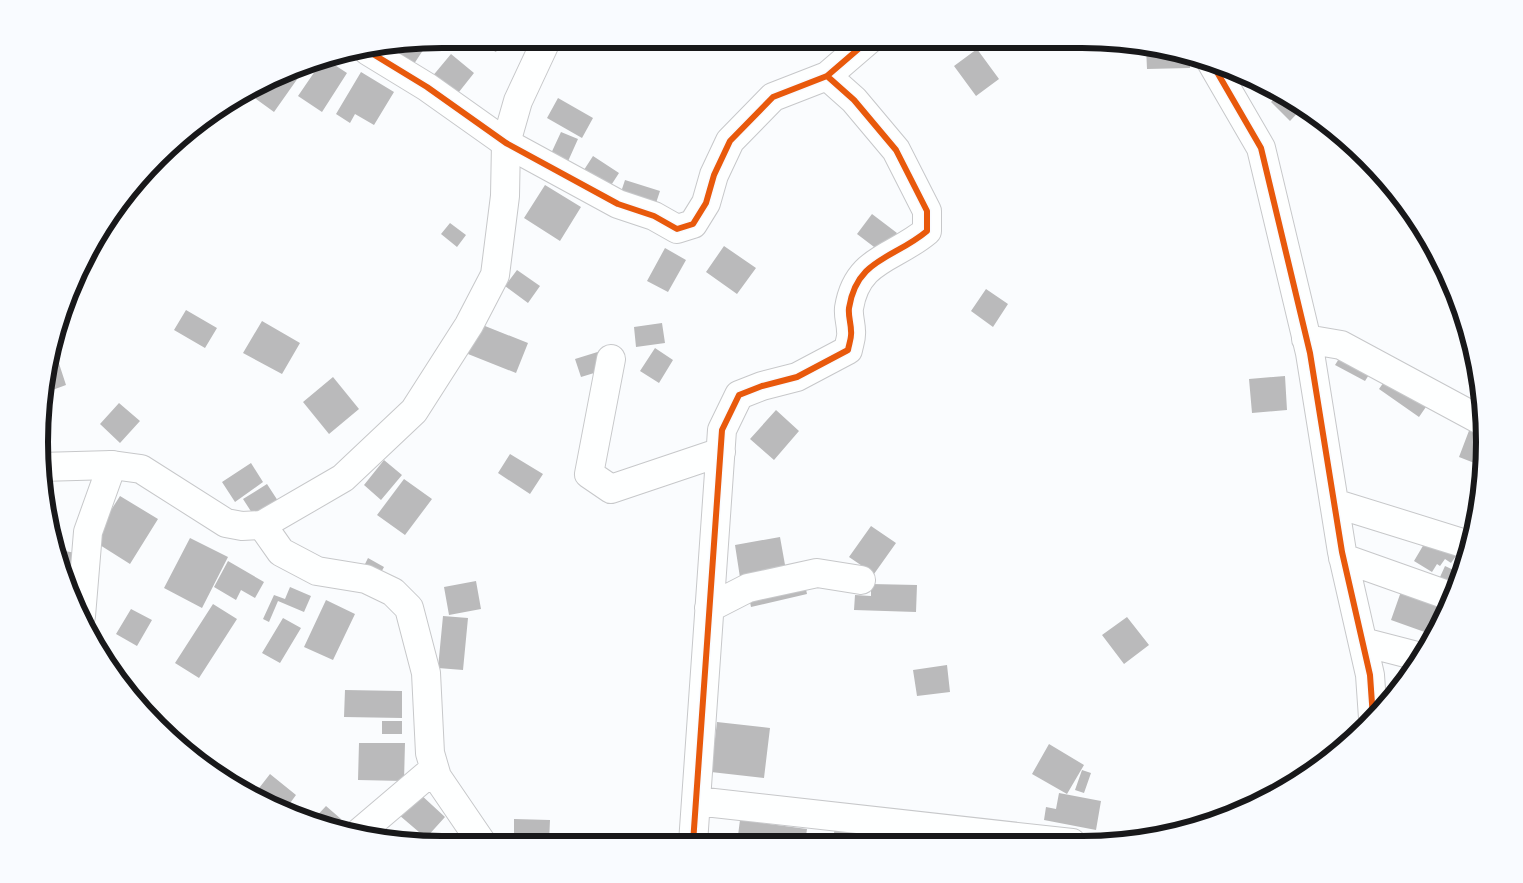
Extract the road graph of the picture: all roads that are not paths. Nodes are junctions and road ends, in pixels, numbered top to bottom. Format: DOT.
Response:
graph roads {
  1 [pos="542,48"];
  2 [pos="860,48"];
  3 [pos="373,54"];
  4 [pos="1216,71"];
  5 [pos="827,76"];
  6 [pos="506,143"];
  7 [pos="1306,339"];
  8 [pos="611,359"];
  9 [pos="1475,417"];
  10 [pos="721,452"];
  11 [pos="112,465"];
  12 [pos="48,467"];
  13 [pos="1334,503"];
  14 [pos="262,525"];
  15 [pos="1462,543"];
  16 [pos="1343,558"];
  17 [pos="861,580"];
  18 [pos="1445,593"];
  19 [pos="83,605"];
  20 [pos="708,608"];
  21 [pos="1363,642"];
  22 [pos="1412,655"];
  23 [pos="1372,707"];
  24 [pos="434,769"];
  25 [pos="696,801"];
  26 [pos="365,828"];
  27 [pos="477,836"];
  28 [pos="694,836"];
  29 [pos="1009,836"];
  1 -- 6 [label="street"];
  2 -- 5 [label="street"];
  3 -- 6 [label="street"];
  4 -- 7 [label="street"];
  5 -- 6 [label="street"];
  5 -- 10 [label="street"];
  6 -- 14 [label="street"];
  7 -- 9 [label="street"];
  7 -- 13 [label="street"];
  8 -- 10 [label="street"];
  10 -- 20 [label="street"];
  11 -- 12 [label="street"];
  11 -- 14 [label="street"];
  11 -- 19 [label="street"];
  13 -- 15 [label="street"];
  13 -- 16 [label="street"];
  14 -- 24 [label="street"];
  16 -- 18 [label="street"];
  16 -- 21 [label="street"];
  17 -- 20 [label="street"];
  20 -- 25 [label="street"];
  21 -- 22 [label="street"];
  21 -- 23 [label="street"];
  24 -- 26 [label="street"];
  24 -- 27 [label="street"];
  25 -- 28 [label="street"];
  25 -- 29 [label="street"];
}
